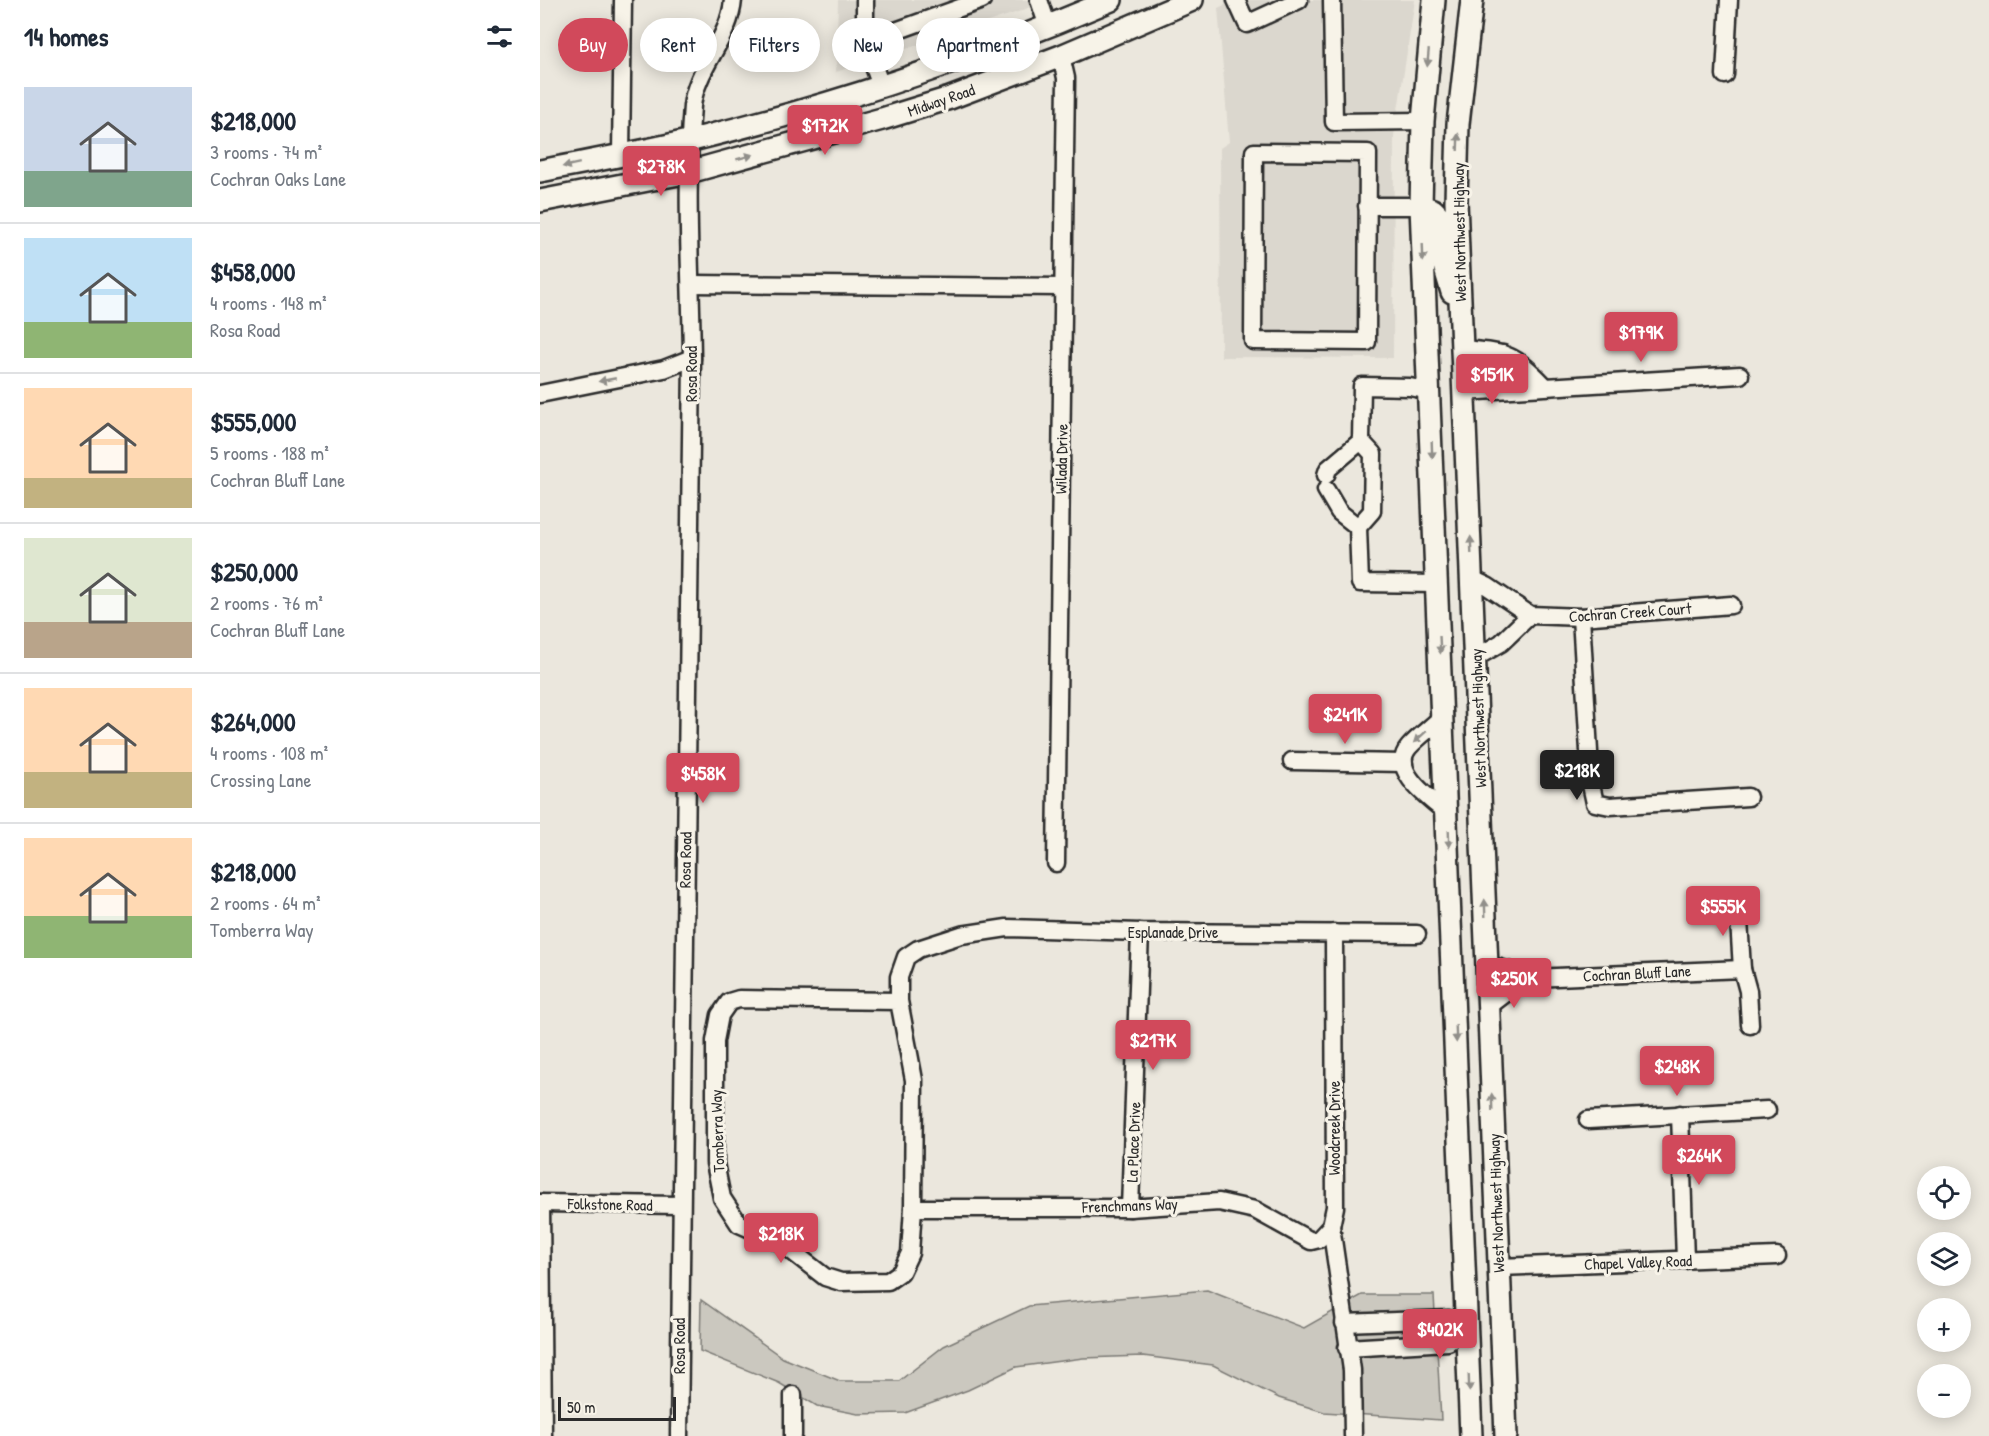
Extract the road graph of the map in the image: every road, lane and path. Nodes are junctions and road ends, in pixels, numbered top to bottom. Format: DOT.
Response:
graph roads {
  1 [pos="623,0"];
  2 [pos="733,0"];
  3 [pos="866,0"];
  4 [pos="982,0"];
  5 [pos="1039,0"];
  6 [pos="1112,0"];
  7 [pos="1192,0"];
  8 [pos="1236,0"];
  9 [pos="1299,0"];
  10 [pos="1332,0"];
  11 [pos="1434,0"];
  12 [pos="1472,0"];
  13 [pos="1729,0"];
  14 [pos="866,18"];
  15 [pos="1048,27"];
  16 [pos="904,28"];
  17 [pos="1061,56"];
  18 [pos="876,72"];
  19 [pos="1725,75"];
  20 [pos="881,86"];
  21 [pos="1423,122"];
  22 [pos="690,140"];
  23 [pos="621,154"];
  24 [pos="540,171"];
  25 [pos="689,172"];
  26 [pos="540,201"];
  27 [pos="1367,206"];
  28 [pos="1422,206"];
  29 [pos="691,284"];
  30 [pos="1063,287"];
  31 [pos="1460,309"];
  32 [pos="1462,349"];
  33 [pos="1503,354"];
  34 [pos="692,358"];
  35 [pos="1740,375"];
  36 [pos="1544,385"];
  37 [pos="1508,387"];
  38 [pos="1430,391"];
  39 [pos="1463,392"];
  40 [pos="540,394"];
  41 [pos="1361,441"];
  42 [pos="1358,527"];
  43 [pos="1472,579"];
  44 [pos="1437,584"];
  45 [pos="1731,605"];
  46 [pos="1530,615"];
  47 [pos="1581,617"];
  48 [pos="1475,658"];
  49 [pos="1444,715"];
  50 [pos="1292,761"];
  51 [pos="1404,763"];
  52 [pos="1748,797"];
  53 [pos="1448,814"];
  54 [pos="1056,863"];
  55 [pos="1738,904"];
  56 [pos="1140,932"];
  57 [pos="1334,933"];
  58 [pos="1416,934"];
  59 [pos="932,945"];
  60 [pos="1487,964"];
  61 [pos="1742,969"];
  62 [pos="1514,980"];
  63 [pos="899,1001"];
  64 [pos="1488,1007"];
  65 [pos="1750,1025"];
  66 [pos="1767,1110"];
  67 [pos="1680,1114"];
  68 [pos="1588,1120"];
  69 [pos="540,1203"];
  70 [pos="680,1205"];
  71 [pos="913,1208"];
  72 [pos="1130,1208"];
  73 [pos="1331,1226"];
  74 [pos="1777,1256"];
  75 [pos="1684,1260"];
  76 [pos="1499,1267"];
  77 [pos="1344,1323"];
  78 [pos="1501,1329"];
  79 [pos="1467,1330"];
  80 [pos="1347,1348"];
  81 [pos="793,1395"];
  82 [pos="543,1436"];
  83 [pos="679,1436"];
  84 [pos="793,1436"];
  85 [pos="1353,1436"];
  86 [pos="1471,1436"];
  87 [pos="1506,1436"];
  1 -- 23 [label="street"];
  2 -- 22 [label="street, Rosa Road"];
  3 -- 14 [label="street"];
  4 -- 16 [label="street"];
  5 -- 15 [label="street"];
  6 -- 15 [label="main road, Midway Road"];
  7 -- 17 [label="main road, Midway Road"];
  8 -- 9 [label="street"];
  10 -- 21 [label="street"];
  11 -- 21 [label="main road, West Northwest Highway, one-way"];
  31 -- 12 [label="main road, West Northwest Highway, one-way"];
  13 -- 19 [label="street"];
  15 -- 17 [label="main road"];
  15 -- 20 [label="main road, Midway Road"];
  25 -- 17 [label="main road, Midway Road, one-way"];
  17 -- 30 [label="street, Wilada Drive"];
  18 -- 20 [label="street"];
  20 -- 22 [label="main road, Midway Road"];
  21 -- 28 [label="main road, West Northwest Highway"];
  22 -- 23 [label="main road, Midway Road"];
  22 -- 25 [label="street, Rosa Road"];
  23 -- 24 [label="main road, Midway Road, one-way"];
  25 -- 26 [label="main road, Midway Road"];
  25 -- 29 [label="street, Rosa Road"];
  27 -- 27 [label="street"];
  27 -- 28 [label="street"];
  28 -- 31 [label="main road"];
  28 -- 38 [label="main road, West Northwest Highway, one-way"];
  29 -- 30 [label="street"];
  29 -- 34 [label="street, Rosa Road"];
  30 -- 54 [label="street, Wilada Drive"];
  31 -- 32 [label="main road, West Northwest Highway"];
  32 -- 33 [label="street"];
  32 -- 39 [label="main road, West Northwest Highway"];
  33 -- 36 [label="street"];
  33 -- 37 [label="street"];
  34 -- 40 [label="street, one-way"];
  34 -- 70 [label="street, Rosa Road"];
  35 -- 36 [label="street"];
  36 -- 37 [label="street"];
  37 -- 39 [label="street"];
  38 -- 39 [label="main road"];
  38 -- 41 [label="street"];
  38 -- 44 [label="main road, West Northwest Highway, one-way"];
  43 -- 39 [label="main road, West Northwest Highway, one-way"];
  41 -- 42 [label="street"];
  41 -- 42 [label="street"];
  42 -- 44 [label="street"];
  43 -- 46 [label="street"];
  43 -- 48 [label="main road, West Northwest Highway"];
  44 -- 49 [label="main road, West Northwest Highway, one-way"];
  45 -- 47 [label="street, Cochran Creek Court"];
  46 -- 47 [label="street, Cochran Creek Court"];
  46 -- 48 [label="street"];
  47 -- 52 [label="street"];
  60 -- 48 [label="main road, West Northwest Highway, one-way"];
  49 -- 51 [label="street, one-way"];
  49 -- 53 [label="main road, West Northwest Highway"];
  50 -- 51 [label="street"];
  51 -- 53 [label="street"];
  53 -- 79 [label="main road, West Northwest Highway, one-way"];
  55 -- 61 [label="street"];
  56 -- 57 [label="street, Esplanade Drive"];
  56 -- 59 [label="street, Esplanade Drive"];
  56 -- 72 [label="street, La Place Drive"];
  57 -- 58 [label="street, Esplanade Drive"];
  57 -- 73 [label="street, Woodcreek Drive"];
  59 -- 63 [label="street, Tomberra Way"];
  60 -- 62 [label="street, Cochran Bluff Lane"];
  60 -- 64 [label="main road, West Northwest Highway"];
  61 -- 62 [label="street, Cochran Bluff Lane"];
  61 -- 65 [label="street"];
  62 -- 64 [label="street"];
  63 -- 71 [label="street, Tomberra Way"];
  63 -- 71 [label="street, Tomberra Way"];
  76 -- 64 [label="main road, West Northwest Highway, one-way"];
  66 -- 67 [label="street"];
  67 -- 68 [label="street"];
  67 -- 75 [label="street"];
  69 -- 70 [label="street, Folkstone Road"];
  69 -- 82 [label="street"];
  70 -- 83 [label="street, Rosa Road"];
  71 -- 72 [label="street, Frenchmans Way"];
  72 -- 73 [label="street, Frenchmans Way"];
  73 -- 77 [label="street, Woodcreek Drive"];
  74 -- 75 [label="street, Chapel Valley Road"];
  75 -- 76 [label="street, Chapel Valley Road"];
  76 -- 78 [label="main road, West Northwest Highway"];
  77 -- 79 [label="street"];
  77 -- 80 [label="street, Woodcreek Drive"];
  78 -- 79 [label="main road"];
  78 -- 87 [label="main road, West Northwest Highway"];
  79 -- 80 [label="street"];
  79 -- 86 [label="main road, West Northwest Highway, one-way"];
  80 -- 85 [label="street, Woodcreek Drive"];
  81 -- 84 [label="street"];
}
